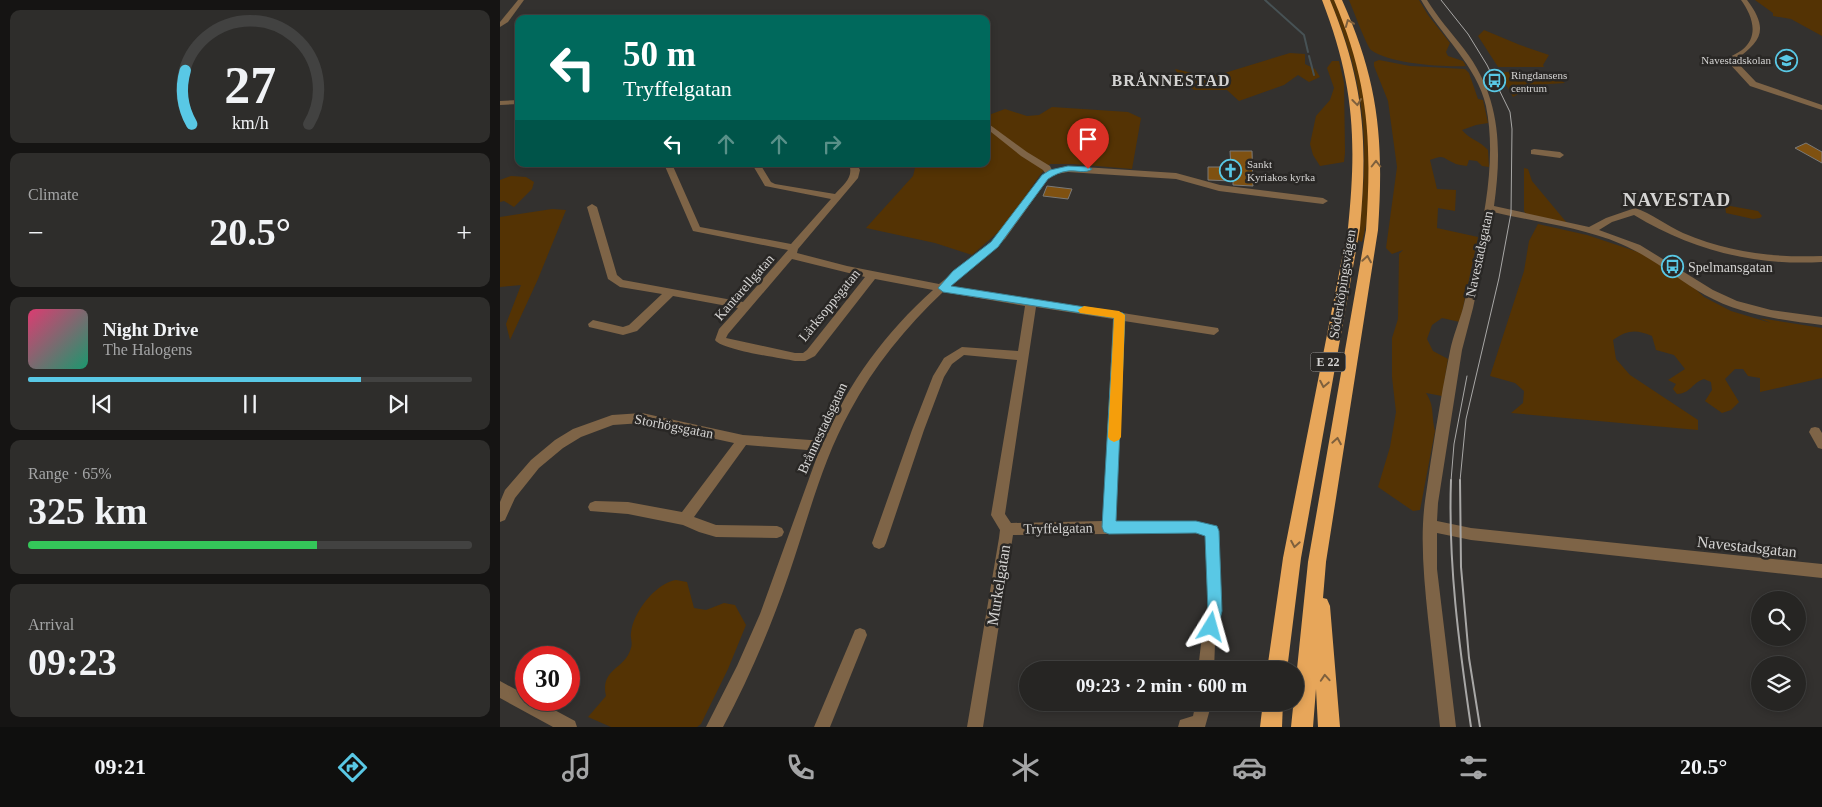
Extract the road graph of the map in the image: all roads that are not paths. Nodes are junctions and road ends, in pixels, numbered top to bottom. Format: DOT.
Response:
graph roads {
  1 [pos="521,0"];
  2 [pos="1326,0"];
  3 [pos="1338,0"];
  4 [pos="1424,0"];
  5 [pos="1744,0"];
  6 [pos="500,25"];
  7 [pos="515,102"];
  8 [pos="500,103"];
  9 [pos="1822,108"];
  10 [pos="990,127"];
  11 [pos="1534,152"];
  12 [pos="1560,155"];
  13 [pos="669,167"];
  14 [pos="758,167"];
  15 [pos="854,167"];
  16 [pos="1050,174"];
  17 [pos="837,197"];
  18 [pos="1323,201"];
  19 [pos="592,207"];
  20 [pos="1489,208"];
  21 [pos="1590,231"];
  22 [pos="793,251"];
  23 [pos="1822,259"];
  24 [pos="873,274"];
  25 [pos="943,288"];
  26 [pos="670,292"];
  27 [pos="1031,303"];
  28 [pos="746,306"];
  29 [pos="1119,315"];
  30 [pos="1822,321"];
  31 [pos="593,324"];
  32 [pos="1214,331"];
  33 [pos="720,340"];
  34 [pos="1022,356"];
  35 [pos="1815,432"];
  36 [pos="743,440"];
  37 [pos="1822,444"];
  38 [pos="828,446"];
  39 [pos="595,507"];
  40 [pos="500,516"];
  41 [pos="685,519"];
  42 [pos="1430,525"];
  43 [pos="1109,527"];
  44 [pos="1006,529"];
  45 [pos="777,532"];
  46 [pos="879,543"];
  47 [pos="1317,562"];
  48 [pos="1822,571"];
  49 [pos="860,635"];
  50 [pos="1207,661"];
  51 [pos="1278,661"];
  52 [pos="500,689"];
  53 [pos="1201,711"];
  54 [pos="1186,726"];
  55 [pos="569,727"];
  56 [pos="714,727"];
  57 [pos="822,727"];
  58 [pos="975,727"];
  59 [pos="1302,727"];
  60 [pos="1329,727"];
  61 [pos="1448,727"];
  1 -- 6 [label="street"];
  2 -- 51 [label="highway, Söderköpingsvägen / E 22, one-way"];
  47 -- 3 [label="highway, Söderköpingsvägen / E 22, one-way"];
  4 -- 20 [label="street, Navestadsgatan"];
  5 -- 9 [label="street"];
  7 -- 8 [label="street"];
  10 -- 16 [label="street"];
  11 -- 12 [label="street"];
  13 -- 22 [label="street"];
  14 -- 17 [label="street"];
  15 -- 17 [label="street, Kantarellgatan"];
  16 -- 18 [label="street"];
  16 -- 25 [label="street, Brånnestadsgatan"];
  17 -- 22 [label="street, Kantarellgatan"];
  19 -- 26 [label="street"];
  20 -- 21 [label="street"];
  20 -- 42 [label="street, Navestadsgatan"];
  21 -- 23 [label="street"];
  21 -- 30 [label="street"];
  22 -- 24 [label="street, Kantarellgatan"];
  22 -- 28 [label="street, Kantarellgatan"];
  24 -- 25 [label="street, Kantarellgatan"];
  24 -- 33 [label="street, Lärksoppsgatan"];
  25 -- 27 [label="street"];
  25 -- 38 [label="street, Brånnestadsgatan"];
  26 -- 28 [label="street"];
  26 -- 31 [label="street"];
  27 -- 29 [label="street"];
  27 -- 34 [label="street, Murkelgatan"];
  28 -- 33 [label="street, Kantarellgatan"];
  29 -- 32 [label="street"];
  29 -- 43 [label="street, Tryffelgatan"];
  34 -- 44 [label="street, Murkelgatan"];
  34 -- 46 [label="street"];
  35 -- 37 [label="street"];
  36 -- 38 [label="street, Storhögsgatan"];
  36 -- 40 [label="street, Storhögsgatan"];
  36 -- 41 [label="street"];
  38 -- 56 [label="street, Brånnestadsgatan"];
  39 -- 41 [label="street"];
  41 -- 45 [label="street"];
  42 -- 48 [label="street, Navestadsgatan"];
  42 -- 61 [label="street, Navestadsgatan"];
  43 -- 44 [label="street, Tryffelgatan"];
  43 -- 50 [label="street, Tryffelgatan"];
  44 -- 58 [label="street, Murkelgatan"];
  47 -- 59 [label="highway, Söderköpingsvägen / E 22"];
  60 -- 47 [label="highway, one-way"];
  49 -- 57 [label="street"];
  52 -- 55 [label="street"];
  53 -- 54 [label="street"];
}
